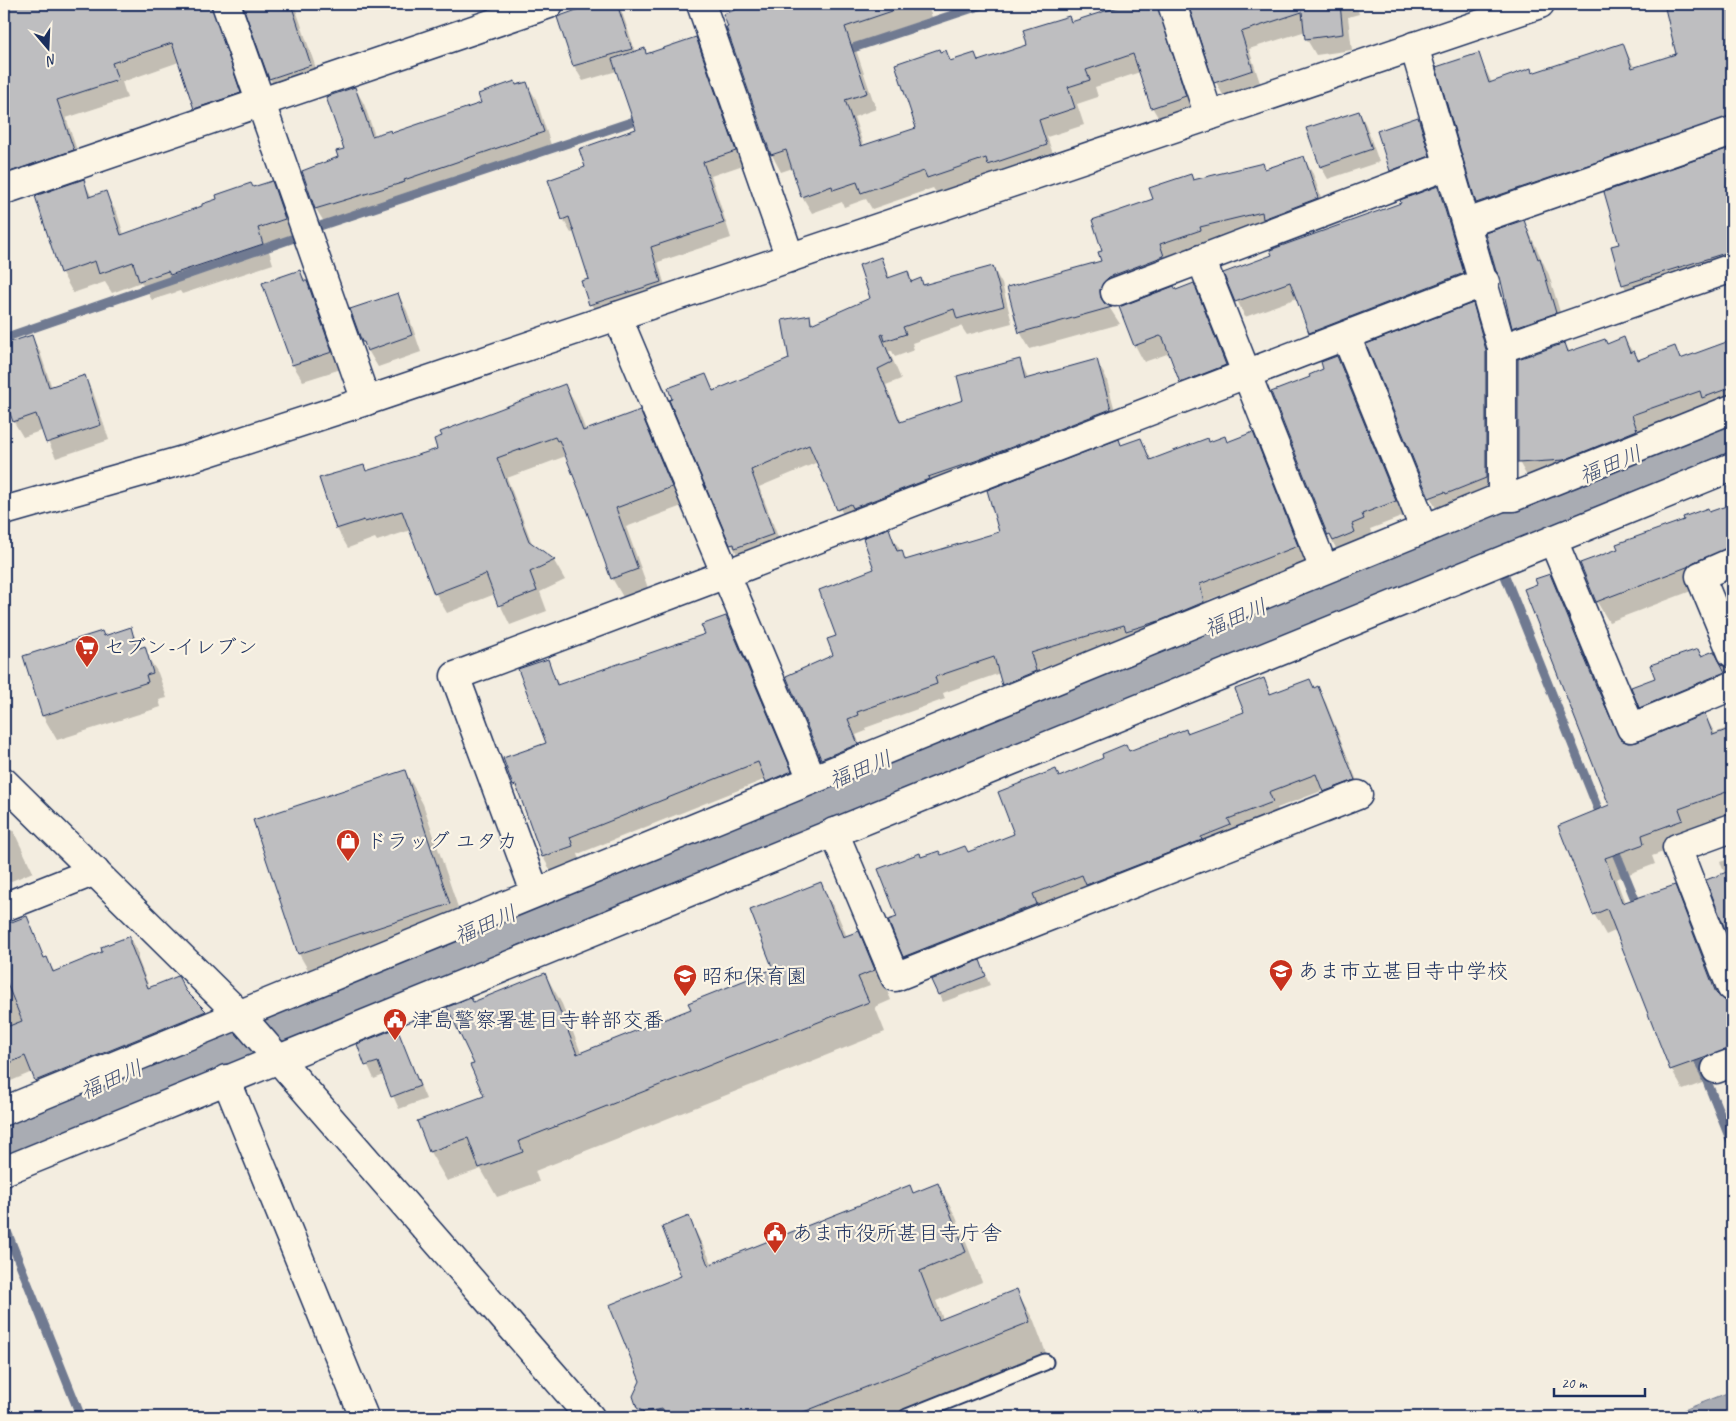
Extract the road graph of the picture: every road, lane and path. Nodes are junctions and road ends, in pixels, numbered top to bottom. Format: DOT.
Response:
graph roads {
  1 [pos="226,4"];
  2 [pos="549,4"];
  3 [pos="701,4"];
  4 [pos="1172,4"];
  5 [pos="1540,4"];
  6 [pos="1414,46"];
  7 [pos="260,101"];
  8 [pos="1209,116"];
  9 [pos="1732,131"];
  10 [pos="1450,165"];
  11 [pos="4,190"];
  12 [pos="1467,223"];
  13 [pos="790,258"];
  14 [pos="1201,259"];
  15 [pos="1732,268"];
  16 [pos="1485,282"];
  17 [pos="1114,292"];
  18 [pos="617,316"];
  19 [pos="1346,336"];
  20 [pos="1502,348"];
  21 [pos="1245,374"];
  22 [pos="366,401"];
  23 [pos="1732,409"];
  24 [pos="1732,467"];
  25 [pos="1502,496"];
  26 [pos="4,511"];
  27 [pos="1424,528"];
  28 [pos="1553,540"];
  29 [pos="1732,562"];
  30 [pos="1324,569"];
  31 [pos="726,574"];
  32 [pos="1732,653"];
  33 [pos="1732,686"];
  34 [pos="812,779"];
  35 [pos="4,782"];
  36 [pos="1358,795"];
  37 [pos="1732,828"];
  38 [pos="834,832"];
  39 [pos="95,871"];
  40 [pos="535,892"];
  41 [pos="4,907"];
  42 [pos="1732,987"];
  43 [pos="239,1014"];
  44 [pos="274,1055"];
  45 [pos="226,1079"];
  46 [pos="4,1110"];
  47 [pos="4,1171"];
  48 [pos="1045,1362"];
  49 [pos="364,1417"];
  50 [pos="590,1417"];
  51 [pos="907,1417"];
  1 -- 7 [label="street"];
  2 -- 7 [label="street"];
  3 -- 13 [label="street"];
  4 -- 8 [label="street"];
  5 -- 6 [label="street"];
  6 -- 8 [label="street"];
  6 -- 10 [label="street"];
  7 -- 11 [label="street"];
  7 -- 22 [label="street"];
  8 -- 13 [label="street"];
  9 -- 12 [label="street"];
  10 -- 12 [label="street"];
  10 -- 14 [label="street"];
  12 -- 16 [label="street"];
  13 -- 18 [label="street"];
  14 -- 17 [label="street"];
  14 -- 21 [label="street"];
  15 -- 20 [label="street"];
  16 -- 19 [label="street"];
  16 -- 20 [label="street"];
  18 -- 22 [label="street"];
  18 -- 31 [label="street"];
  19 -- 21 [label="street"];
  19 -- 27 [label="street"];
  20 -- 25 [label="street"];
  21 -- 30 [label="street"];
  21 -- 31 [label="street"];
  22 -- 26 [label="street"];
  23 -- 25 [label="street"];
  24 -- 28 [label="street"];
  25 -- 27 [label="street"];
  27 -- 30 [label="street"];
  28 -- 33 [label="street"];
  28 -- 38 [label="street"];
  29 -- 32 [label="street"];
  30 -- 34 [label="street"];
  31 -- 34 [label="street"];
  31 -- 40 [label="street"];
  34 -- 40 [label="street"];
  35 -- 39 [label="street"];
  36 -- 38 [label="street"];
  37 -- 42 [label="street"];
  38 -- 44 [label="street"];
  39 -- 41 [label="street"];
  39 -- 43 [label="street"];
  40 -- 43 [label="street"];
  43 -- 44 [label="street"];
  43 -- 46 [label="street"];
  44 -- 45 [label="street"];
  44 -- 50 [label="street"];
  45 -- 47 [label="street"];
  45 -- 49 [label="street"];
  48 -- 51 [label="lane"];
}
